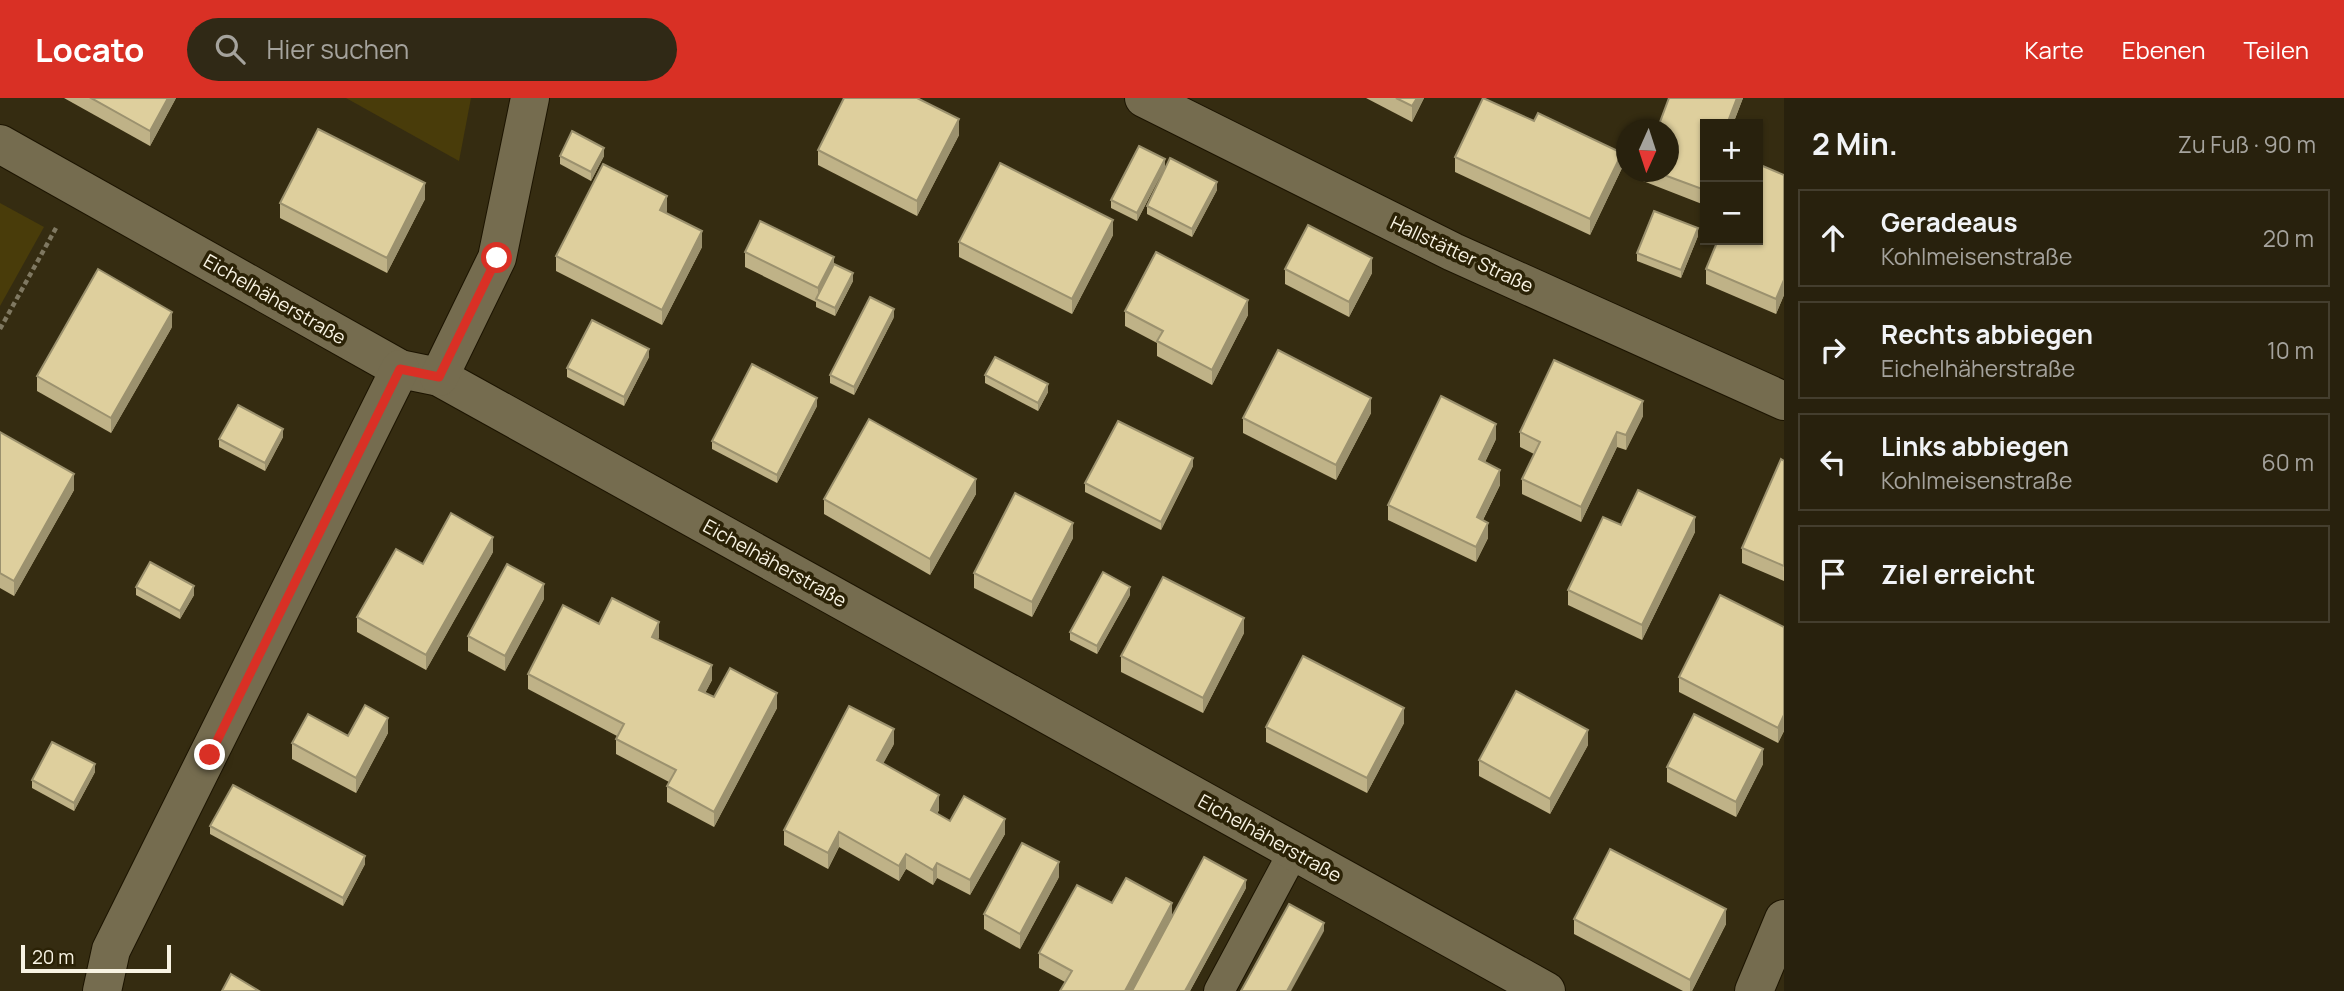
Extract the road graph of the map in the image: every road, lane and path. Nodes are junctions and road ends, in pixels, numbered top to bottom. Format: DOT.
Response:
graph roads {
  1 [pos="530,98"];
  2 [pos="1144,98"];
  3 [pos="0,144"];
  4 [pos="80,188"];
  5 [pos="0,329"];
  6 [pos="400,369"];
  7 [pos="439,377"];
  8 [pos="1784,401"];
  9 [pos="1294,851"];
  10 [pos="1784,919"];
  11 [pos="102,991"];
  12 [pos="1219,991"];
  13 [pos="1546,991"];
  14 [pos="1754,991"];
  1 -- 7 [label="street"];
  2 -- 8 [label="street, Hallstätter Straße"];
  3 -- 4 [label="street, Eichelhäherstraße"];
  4 -- 5 [label="path"];
  4 -- 6 [label="street, Eichelhäherstraße"];
  6 -- 7 [label="street, Eichelhäherstraße"];
  6 -- 11 [label="street"];
  7 -- 9 [label="street, Eichelhäherstraße"];
  9 -- 12 [label="lane"];
  9 -- 13 [label="street, Eichelhäherstraße"];
  10 -- 14 [label="street"];
}
